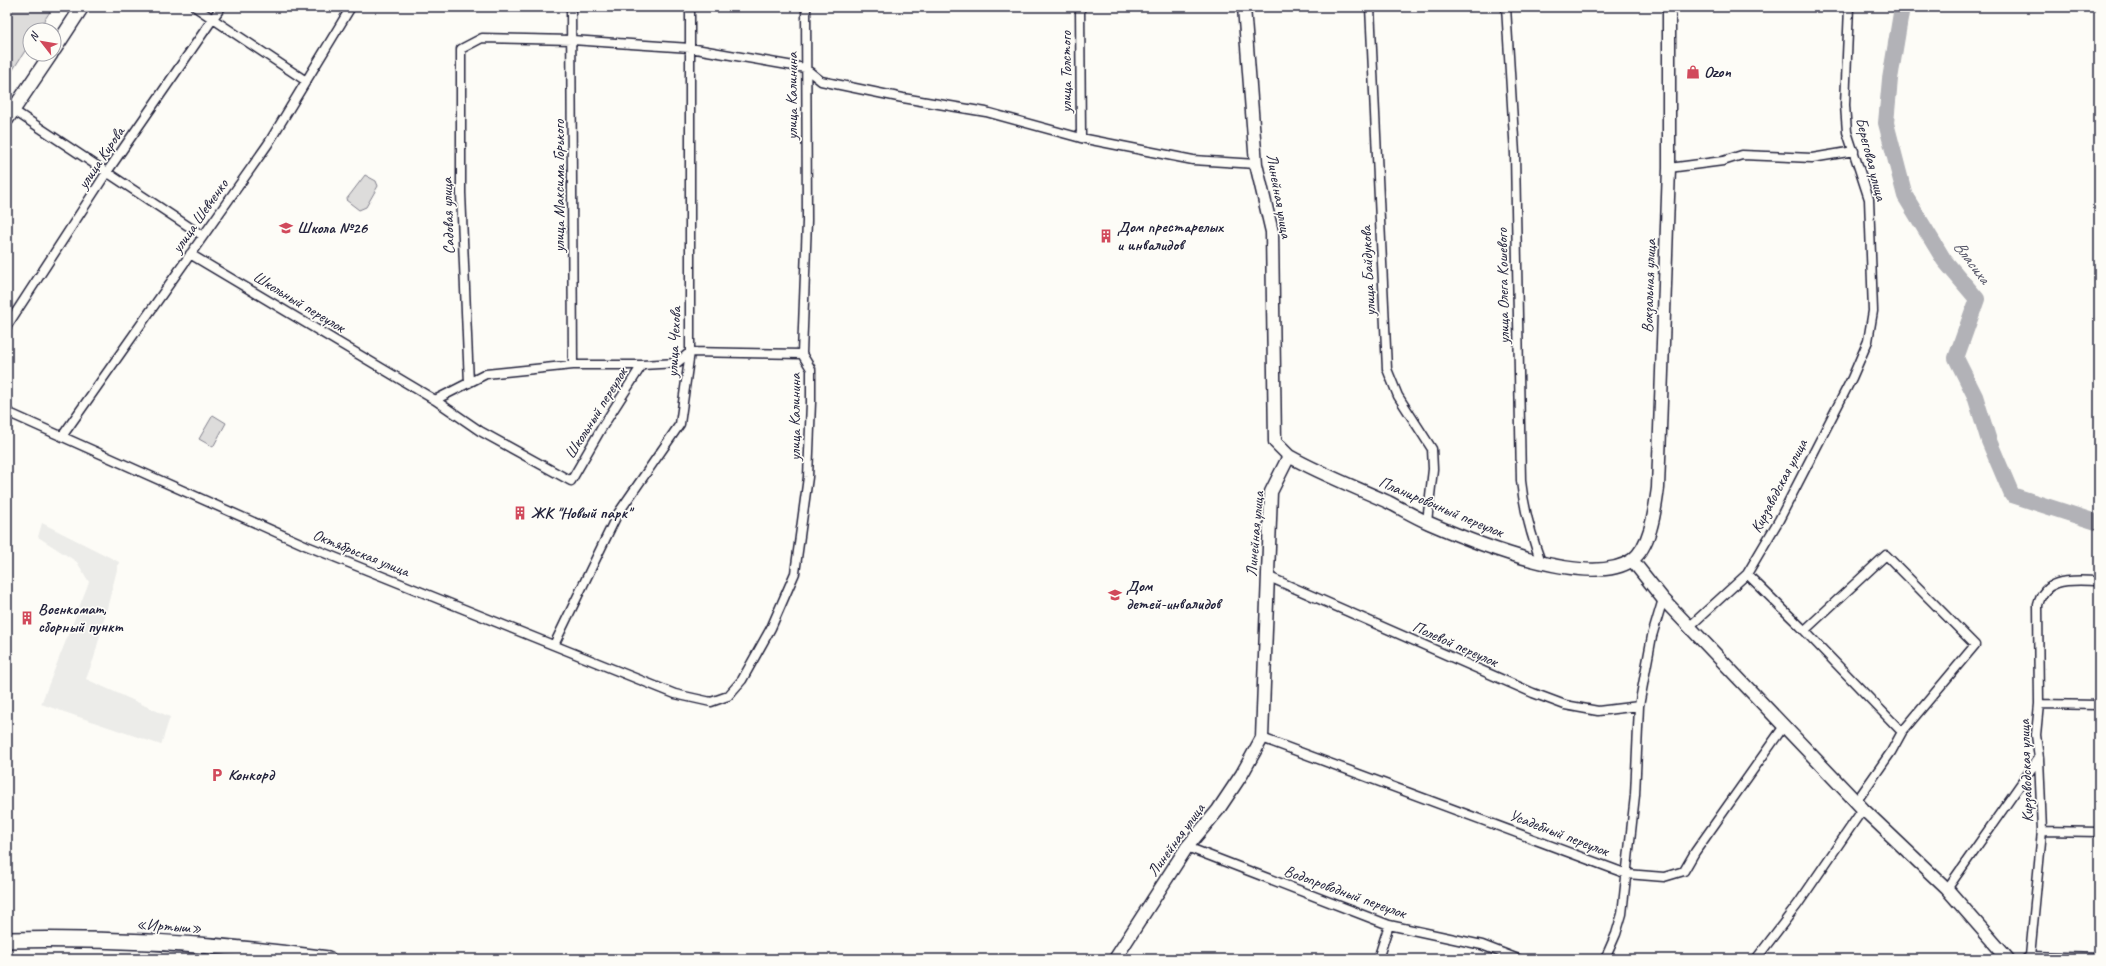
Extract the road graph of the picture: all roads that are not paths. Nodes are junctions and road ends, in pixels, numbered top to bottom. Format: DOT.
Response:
graph roads {
  1 [pos="82,7"];
  2 [pos="195,7"];
  3 [pos="221,7"];
  4 [pos="351,7"];
  5 [pos="571,7"];
  6 [pos="690,7"];
  7 [pos="806,7"];
  8 [pos="1080,7"];
  9 [pos="1244,7"];
  10 [pos="1370,7"];
  11 [pos="1506,7"];
  12 [pos="1669,7"];
  13 [pos="1849,7"];
  14 [pos="214,19"];
  15 [pos="62,38"];
  16 [pos="572,40"];
  17 [pos="690,48"];
  18 [pos="46,62"];
  19 [pos="805,68"];
  20 [pos="306,81"];
  21 [pos="10,114"];
  22 [pos="1081,138"];
  23 [pos="1854,151"];
  24 [pos="1256,164"];
  25 [pos="1669,168"];
  26 [pos="106,172"];
  27 [pos="203,236"];
  28 [pos="190,254"];
  29 [pos="7,326"];
  30 [pos="1868,340"];
  31 [pos="690,352"];
  32 [pos="802,354"];
  33 [pos="573,365"];
  34 [pos="642,365"];
  35 [pos="469,382"];
  36 [pos="436,400"];
  37 [pos="7,412"];
  38 [pos="62,435"];
  39 [pos="1289,456"];
  40 [pos="1427,522"];
  41 [pos="1632,560"];
  42 [pos="1541,562"];
  43 [pos="1747,574"];
  44 [pos="1267,576"];
  45 [pos="2099,581"];
  46 [pos="1663,599"];
  47 [pos="1689,626"];
  48 [pos="1805,630"];
  49 [pos="554,645"];
  50 [pos="711,702"];
  51 [pos="2039,704"];
  52 [pos="1638,706"];
  53 [pos="2099,706"];
  54 [pos="1784,726"];
  55 [pos="1902,732"];
  56 [pos="1262,738"];
  57 [pos="2039,758"];
  58 [pos="1860,805"];
  59 [pos="2042,831"];
  60 [pos="2099,832"];
  61 [pos="1187,847"];
  62 [pos="1627,874"];
  63 [pos="1947,889"];
  64 [pos="1389,925"];
  65 [pos="7,940"];
  66 [pos="2028,957"];
  67 [pos="2099,958"];
  68 [pos="328,959"];
  69 [pos="1115,959"];
  70 [pos="1378,959"];
  71 [pos="1518,959"];
  72 [pos="1605,959"];
  73 [pos="1756,959"];
  74 [pos="2008,959"];
  1 -- 15 [label="main road"];
  2 -- 14 [label="street"];
  3 -- 14 [label="street, улица Кирова"];
  4 -- 20 [label="street, улица Шевченко"];
  5 -- 16 [label="street, улица Максима Горького"];
  6 -- 17 [label="street, улица Чехова"];
  7 -- 19 [label="street, улица Калинина"];
  8 -- 22 [label="street, улица Толстого"];
  9 -- 24 [label="street, Линейная улица"];
  10 -- 40 [label="street, улица Байдукова"];
  11 -- 42 [label="street, улица Олега Кошевого"];
  12 -- 25 [label="street, Вокзальная улица"];
  13 -- 23 [label="street, Береговая улица"];
  14 -- 20 [label="street"];
  14 -- 26 [label="street, улица Кирова"];
  16 -- 17 [label="street"];
  16 -- 33 [label="street, улица Максима Горького"];
  16 -- 35 [label="street, Садовая улица"];
  17 -- 19 [label="street"];
  17 -- 31 [label="street, улица Чехова"];
  18 -- 21 [label="main road"];
  19 -- 22 [label="street"];
  19 -- 32 [label="street, улица Калинина"];
  20 -- 27 [label="street, улица Шевченко"];
  21 -- 26 [label="street"];
  22 -- 24 [label="street"];
  23 -- 25 [label="street"];
  23 -- 30 [label="street, Береговая улица"];
  24 -- 39 [label="street, Линейная улица"];
  25 -- 41 [label="street, Вокзальная улица"];
  26 -- 27 [label="street"];
  26 -- 29 [label="street, улица Кирова"];
  27 -- 28 [label="street, улица Шевченко"];
  28 -- 36 [label="street, Школьный переулок"];
  28 -- 38 [label="street, улица Шевченко"];
  30 -- 43 [label="street, Кирзаводская улица"];
  31 -- 32 [label="street"];
  31 -- 34 [label="street"];
  31 -- 49 [label="street, улица Чехова"];
  32 -- 50 [label="street, улица Калинина"];
  33 -- 34 [label="street, Школьный переулок"];
  33 -- 35 [label="street, Школьный переулок"];
  34 -- 36 [label="street, Школьный переулок"];
  35 -- 36 [label="street, Школьный переулок"];
  37 -- 38 [label="street, Октябрьская улица"];
  38 -- 49 [label="street, Октябрьская улица"];
  39 -- 40 [label="street, Планировочный переулок"];
  39 -- 44 [label="street, Линейная улица"];
  40 -- 42 [label="street, Планировочный переулок"];
  41 -- 42 [label="street, Планировочный переулок"];
  41 -- 46 [label="street"];
  43 -- 47 [label="street, Кирзаводская улица"];
  43 -- 48 [label="street"];
  44 -- 52 [label="street, Полевой переулок"];
  44 -- 56 [label="street, Линейная улица"];
  45 -- 51 [label="street, Кирзаводская улица"];
  46 -- 47 [label="street"];
  46 -- 52 [label="street"];
  47 -- 54 [label="street"];
  48 -- 55 [label="street"];
  48 -- 55 [label="street"];
  49 -- 50 [label="street, Октябрьская улица"];
  51 -- 53 [label="street"];
  51 -- 57 [label="street, Кирзаводская улица"];
  52 -- 62 [label="street"];
  54 -- 58 [label="street"];
  54 -- 62 [label="street, Усадебный переулок"];
  55 -- 58 [label="street"];
  56 -- 61 [label="street, Линейная улица"];
  56 -- 62 [label="street, Усадебный переулок"];
  57 -- 59 [label="street, Кирзаводская улица"];
  57 -- 63 [label="street"];
  58 -- 63 [label="street"];
  58 -- 73 [label="street"];
  59 -- 60 [label="street"];
  59 -- 66 [label="street, Кирзаводская улица"];
  61 -- 64 [label="street, Водопроводный переулок"];
  61 -- 69 [label="street, Линейная улица"];
  62 -- 72 [label="street"];
  63 -- 74 [label="street"];
  64 -- 70 [label="street"];
  64 -- 71 [label="street, Водопроводный переулок"];
  65 -- 68 [label="highway, «Иртыш»"];
  66 -- 67 [label="street"];
}
